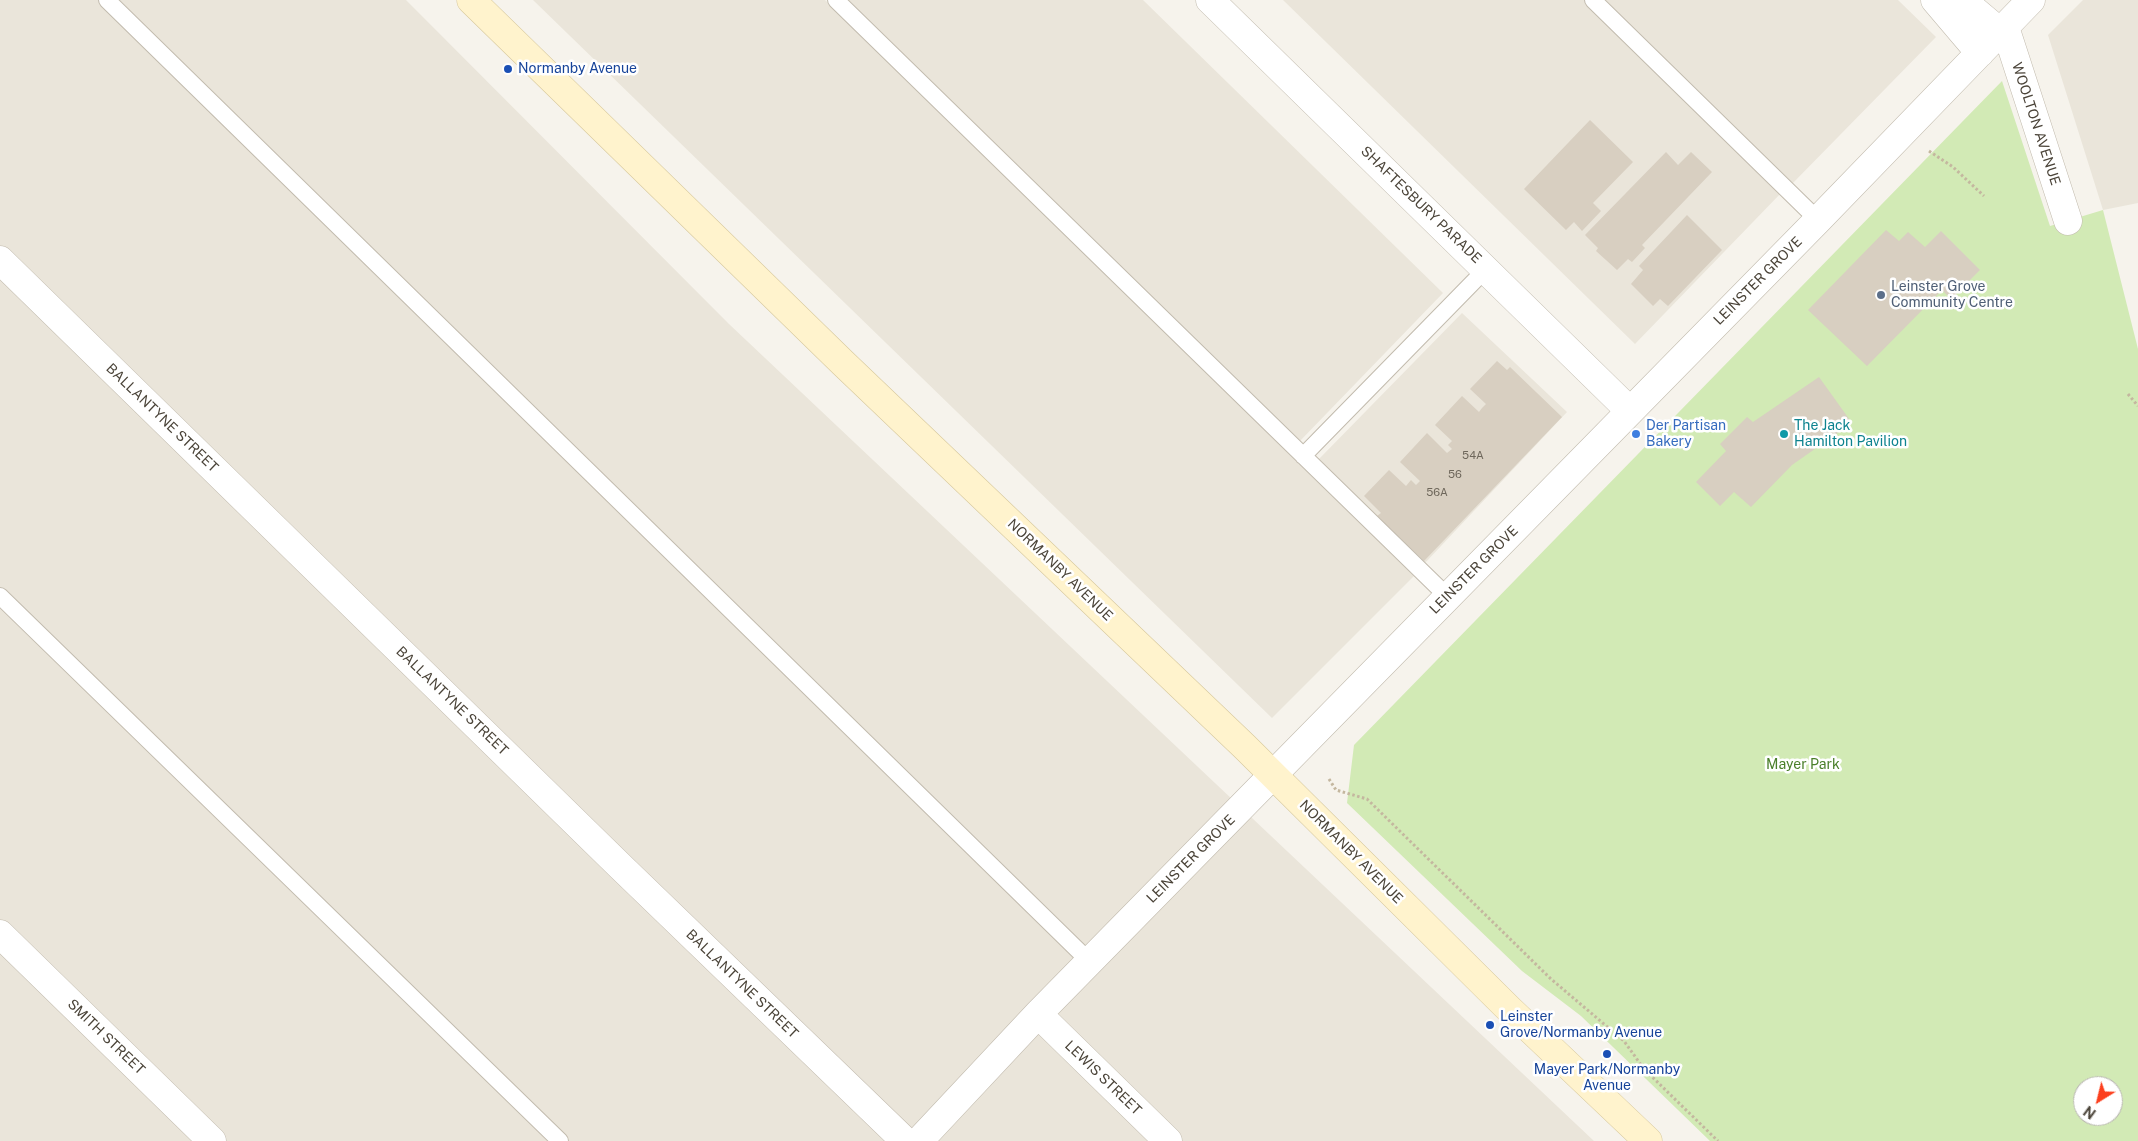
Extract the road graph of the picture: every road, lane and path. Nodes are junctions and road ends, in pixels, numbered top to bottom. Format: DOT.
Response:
graph roads {
  1 [pos="107,0"];
  2 [pos="471,0"];
  3 [pos="836,0"];
  4 [pos="1210,0"];
  5 [pos="1593,0"];
  6 [pos="1935,0"];
  7 [pos="1962,0"];
  8 [pos="2031,0"];
  9 [pos="2002,30"];
  10 [pos="1980,53"];
  11 [pos="1928,151"];
  12 [pos="1984,196"];
  13 [pos="1818,220"];
  14 [pos="2068,221"];
  15 [pos="0,260"];
  16 [pos="1486,269"];
  17 [pos="2128,394"];
  18 [pos="2138,406"];
  19 [pos="1630,411"];
  20 [pos="1303,456"];
  21 [pos="0,596"];
  22 [pos="1447,596"];
  23 [pos="1273,776"];
  24 [pos="1329,779"];
  25 [pos="0,934"];
  26 [pos="1090,962"];
  27 [pos="1038,1014"];
  28 [pos="212,1141"];
  29 [pos="560,1141"];
  30 [pos="905,1141"];
  31 [pos="919,1141"];
  32 [pos="1168,1141"];
  33 [pos="1648,1141"];
  34 [pos="1718,1141"];
  1 -- 26 [label="lane"];
  2 -- 23 [label="main road, NORMANBY AVENUE"];
  3 -- 20 [label="lane"];
  4 -- 16 [label="street, SHAFTESBURY PARADE"];
  5 -- 13 [label="lane"];
  6 -- 10 [label="street"];
  7 -- 9 [label="street"];
  8 -- 9 [label="street, LEINSTER GROVE"];
  9 -- 10 [label="street, LEINSTER GROVE"];
  9 -- 14 [label="street, WOOLTON AVENUE"];
  10 -- 13 [label="street, LEINSTER GROVE"];
  11 -- 12 [label="path"];
  13 -- 19 [label="street, LEINSTER GROVE"];
  15 -- 30 [label="street, BALLANTYNE STREET"];
  16 -- 19 [label="street, SHAFTESBURY PARADE"];
  16 -- 20 [label="lane"];
  17 -- 18 [label="path"];
  19 -- 22 [label="street, LEINSTER GROVE"];
  20 -- 22 [label="lane"];
  21 -- 29 [label="lane"];
  22 -- 23 [label="street, LEINSTER GROVE"];
  23 -- 26 [label="street, LEINSTER GROVE"];
  23 -- 33 [label="main road, NORMANBY AVENUE"];
  24 -- 34 [label="path"];
  25 -- 28 [label="street, SMITH STREET"];
  26 -- 27 [label="street, LEINSTER GROVE"];
  27 -- 31 [label="street, LEINSTER GROVE"];
  27 -- 32 [label="street, LEWIS STREET"];
}
